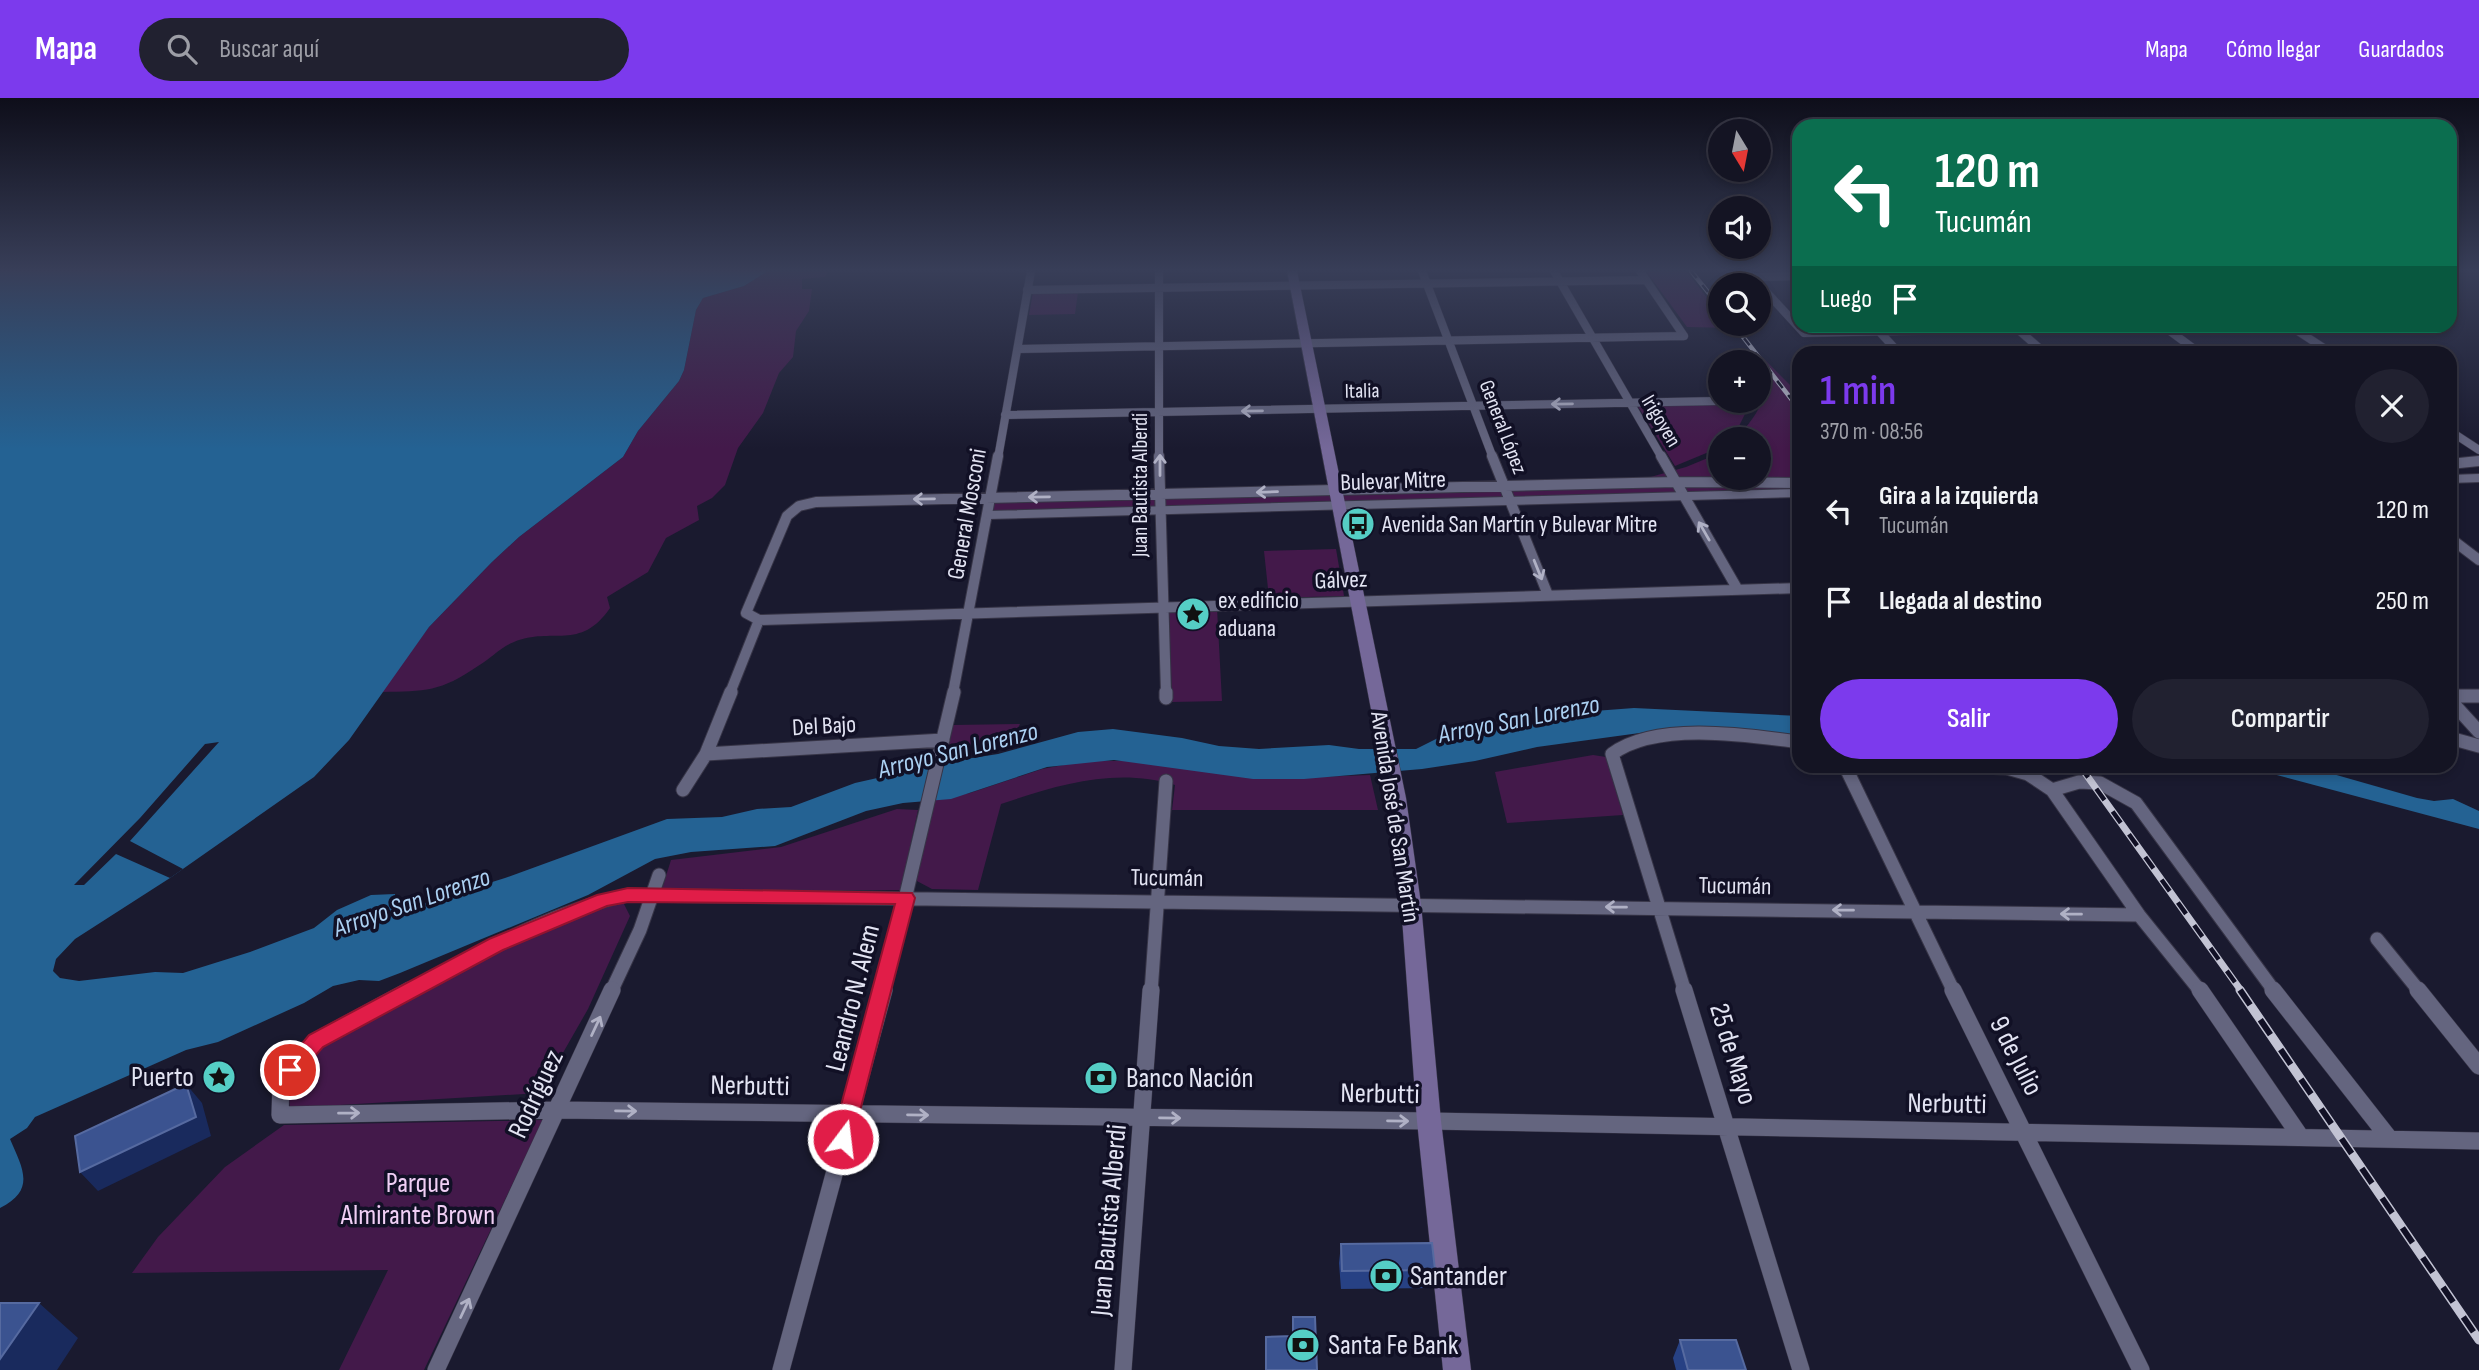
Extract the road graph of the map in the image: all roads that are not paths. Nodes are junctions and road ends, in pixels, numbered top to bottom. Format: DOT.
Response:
graph roads {
  1 [pos="1021,330"];
  2 [pos="1159,330"];
  3 [pos="1304,330"];
  4 [pos="1445,330"];
  5 [pos="1588,330"];
  6 [pos="1680,330"];
  7 [pos="1880,333"];
  8 [pos="2023,333"];
  9 [pos="2172,333"];
  10 [pos="2301,333"];
  11 [pos="1592,337"];
  12 [pos="1449,340"];
  13 [pos="1307,343"];
  14 [pos="1159,346"];
  15 [pos="1892,346"];
  16 [pos="2037,346"];
  17 [pos="2190,346"];
  18 [pos="2321,346"];
  19 [pos="1018,349"];
  20 [pos="1708,401"];
  21 [pos="1630,403"];
  22 [pos="1475,406"];
  23 [pos="1320,409"];
  24 [pos="1160,412"];
  25 [pos="1005,415"];
  26 [pos="2457,436"];
  27 [pos="2479,450"];
  28 [pos="2479,461"];
  29 [pos="2457,463"];
  30 [pos="2479,478"];
  31 [pos="2457,479"];
  32 [pos="1676,482"];
  33 [pos="1792,483"];
  34 [pos="1505,487"];
  35 [pos="1335,490"];
  36 [pos="1792,494"];
  37 [pos="1684,496"];
  38 [pos="992,498"];
  39 [pos="1509,500"];
  40 [pos="1159,503"];
  41 [pos="1338,506"];
  42 [pos="988,515"];
  43 [pos="2457,543"];
  44 [pos="2479,560"];
  45 [pos="1792,588"];
  46 [pos="1738,590"];
  47 [pos="1548,595"];
  48 [pos="1357,601"];
  49 [pos="1163,606"];
  50 [pos="971,612"];
  51 [pos="759,620"];
  52 [pos="2479,696"];
  53 [pos="1166,698"];
  54 [pos="2457,698"];
  55 [pos="2457,706"];
  56 [pos="2479,732"];
  57 [pos="943,740"];
  58 [pos="2457,740"];
  59 [pos="1792,741"];
  60 [pos="2479,746"];
  61 [pos="706,754"];
  62 [pos="939,763"];
  63 [pos="1848,773"];
  64 [pos="2024,773"];
  65 [pos="1166,781"];
  66 [pos="683,790"];
  67 [pos="2052,790"];
  68 [pos="659,875"];
  69 [pos="653,896"];
  70 [pos="906,898"];
  71 [pos="1159,901"];
  72 [pos="1411,904"];
  73 [pos="1659,908"];
  74 [pos="1913,911"];
  75 [pos="2139,915"];
  76 [pos="2377,939"];
  77 [pos="2479,1066"];
  78 [pos="557,1110"];
  79 [pos="850,1114"];
  80 [pos="280,1115"];
  81 [pos="1143,1117"];
  82 [pos="1429,1121"];
  83 [pos="1728,1126"];
  84 [pos="2025,1131"];
  85 [pos="2300,1136"];
  86 [pos="2389,1138"];
  87 [pos="2479,1141"];
  88 [pos="436,1370"];
  89 [pos="781,1370"];
  90 [pos="1123,1370"];
  91 [pos="1457,1370"];
  92 [pos="1801,1370"];
  93 [pos="2141,1370"];
  1 -- 19 [label="street, General Mosconi"];
  2 -- 14 [label="street, Juan Bautista Alberdi"];
  3 -- 13 [label="main road, Avenida José de San Martín"];
  4 -- 12 [label="street, General López"];
  5 -- 11 [label="street, Irigoyen"];
  6 -- 11 [label="street"];
  7 -- 15 [label="street"];
  8 -- 16 [label="street"];
  9 -- 17 [label="street"];
  10 -- 18 [label="street"];
  11 -- 12 [label="street"];
  11 -- 21 [label="street, Irigoyen"];
  12 -- 13 [label="street"];
  12 -- 22 [label="street, General López"];
  13 -- 14 [label="street"];
  13 -- 23 [label="main road, Avenida José de San Martín"];
  14 -- 19 [label="street"];
  14 -- 24 [label="street, Juan Bautista Alberdi"];
  19 -- 25 [label="street, General Mosconi"];
  20 -- 21 [label="street, Italia"];
  21 -- 22 [label="street, Italia, one-way"];
  21 -- 32 [label="street, Irigoyen"];
  22 -- 23 [label="street, Italia"];
  22 -- 34 [label="street, General López"];
  23 -- 24 [label="street, Italia, one-way"];
  23 -- 35 [label="main road, Avenida José de San Martín"];
  24 -- 25 [label="street, Italia"];
  40 -- 24 [label="street, Juan Bautista Alberdi, one-way"];
  25 -- 38 [label="street, General Mosconi"];
  26 -- 27 [label="street"];
  28 -- 29 [label="street"];
  30 -- 31 [label="street"];
  32 -- 33 [label="street, Bulevar Mitre"];
  32 -- 34 [label="street, Bulevar Mitre"];
  32 -- 37 [label="street, Irigoyen"];
  34 -- 35 [label="street, Bulevar Mitre"];
  34 -- 39 [label="street, General López"];
  35 -- 40 [label="street, Bulevar Mitre, one-way"];
  35 -- 41 [label="main road, Avenida José de San Martín"];
  36 -- 37 [label="street, Bulevar Mitre"];
  37 -- 39 [label="street, Bulevar Mitre"];
  46 -- 37 [label="street, Irigoyen, one-way"];
  40 -- 38 [label="street, Bulevar Mitre, one-way"];
  38 -- 42 [label="street, General Mosconi"];
  38 -- 51 [label="street, Bulevar Mitre, one-way"];
  39 -- 41 [label="street, Bulevar Mitre"];
  39 -- 47 [label="street, General López, one-way"];
  40 -- 41 [label="street, Bulevar Mitre"];
  40 -- 42 [label="street, Bulevar Mitre"];
  40 -- 49 [label="street, Juan Bautista Alberdi"];
  41 -- 48 [label="main road, Avenida José de San Martín"];
  42 -- 50 [label="street, General Mosconi"];
  43 -- 44 [label="street"];
  45 -- 46 [label="street, Gálvez"];
  46 -- 47 [label="street, Gálvez"];
  47 -- 48 [label="street, Gálvez"];
  48 -- 49 [label="street, Gálvez"];
  48 -- 72 [label="main road, Avenida José de San Martín"];
  49 -- 50 [label="street, Gálvez"];
  49 -- 53 [label="street, Juan Bautista Alberdi"];
  50 -- 51 [label="street, Gálvez"];
  50 -- 57 [label="street, General Mosconi"];
  51 -- 61 [label="street"];
  52 -- 54 [label="street"];
  55 -- 56 [label="street"];
  57 -- 61 [label="street, Del Bajo"];
  57 -- 62 [label="street, General Mosconi"];
  58 -- 60 [label="street"];
  59 -- 73 [label="street, 25 de Mayo"];
  61 -- 66 [label="street"];
  62 -- 70 [label="street, Leandro N. Alem"];
  63 -- 74 [label="street, 9 de Julio"];
  64 -- 67 [label="street"];
  65 -- 71 [label="street, Juan Bautista Alberdi"];
  67 -- 75 [label="street"];
  67 -- 86 [label="street"];
  68 -- 69 [label="street, Rodríguez"];
  69 -- 70 [label="street, Tucumán"];
  78 -- 69 [label="street, Rodríguez, one-way"];
  69 -- 80 [label="street, Tucumán"];
  70 -- 71 [label="street, Tucumán"];
  70 -- 79 [label="street, Leandro N. Alem"];
  71 -- 72 [label="street, Tucumán"];
  71 -- 81 [label="street, Juan Bautista Alberdi"];
  73 -- 72 [label="street, Tucumán, one-way"];
  72 -- 82 [label="main road, Avenida José de San Martín"];
  74 -- 73 [label="street, Tucumán, one-way"];
  73 -- 83 [label="street, 25 de Mayo"];
  75 -- 74 [label="street, Tucumán, one-way"];
  74 -- 84 [label="street, 9 de Julio"];
  75 -- 85 [label="street"];
  76 -- 77 [label="street"];
  78 -- 79 [label="street, Nerbutti, one-way"];
  80 -- 78 [label="street, Nerbutti, one-way"];
  88 -- 78 [label="street, Rodríguez, one-way"];
  79 -- 81 [label="street, Nerbutti, one-way"];
  79 -- 89 [label="street, Leandro N. Alem"];
  81 -- 82 [label="street, Nerbutti, one-way"];
  81 -- 90 [label="street, Juan Bautista Alberdi"];
  82 -- 83 [label="street, Nerbutti"];
  82 -- 91 [label="main road, Avenida José de San Martín"];
  83 -- 84 [label="street, Nerbutti"];
  83 -- 92 [label="street, 25 de Mayo"];
  84 -- 85 [label="street, Nerbutti"];
  84 -- 93 [label="street, 9 de Julio"];
  85 -- 86 [label="street, Nerbutti"];
  86 -- 87 [label="street, Nerbutti"];
}
